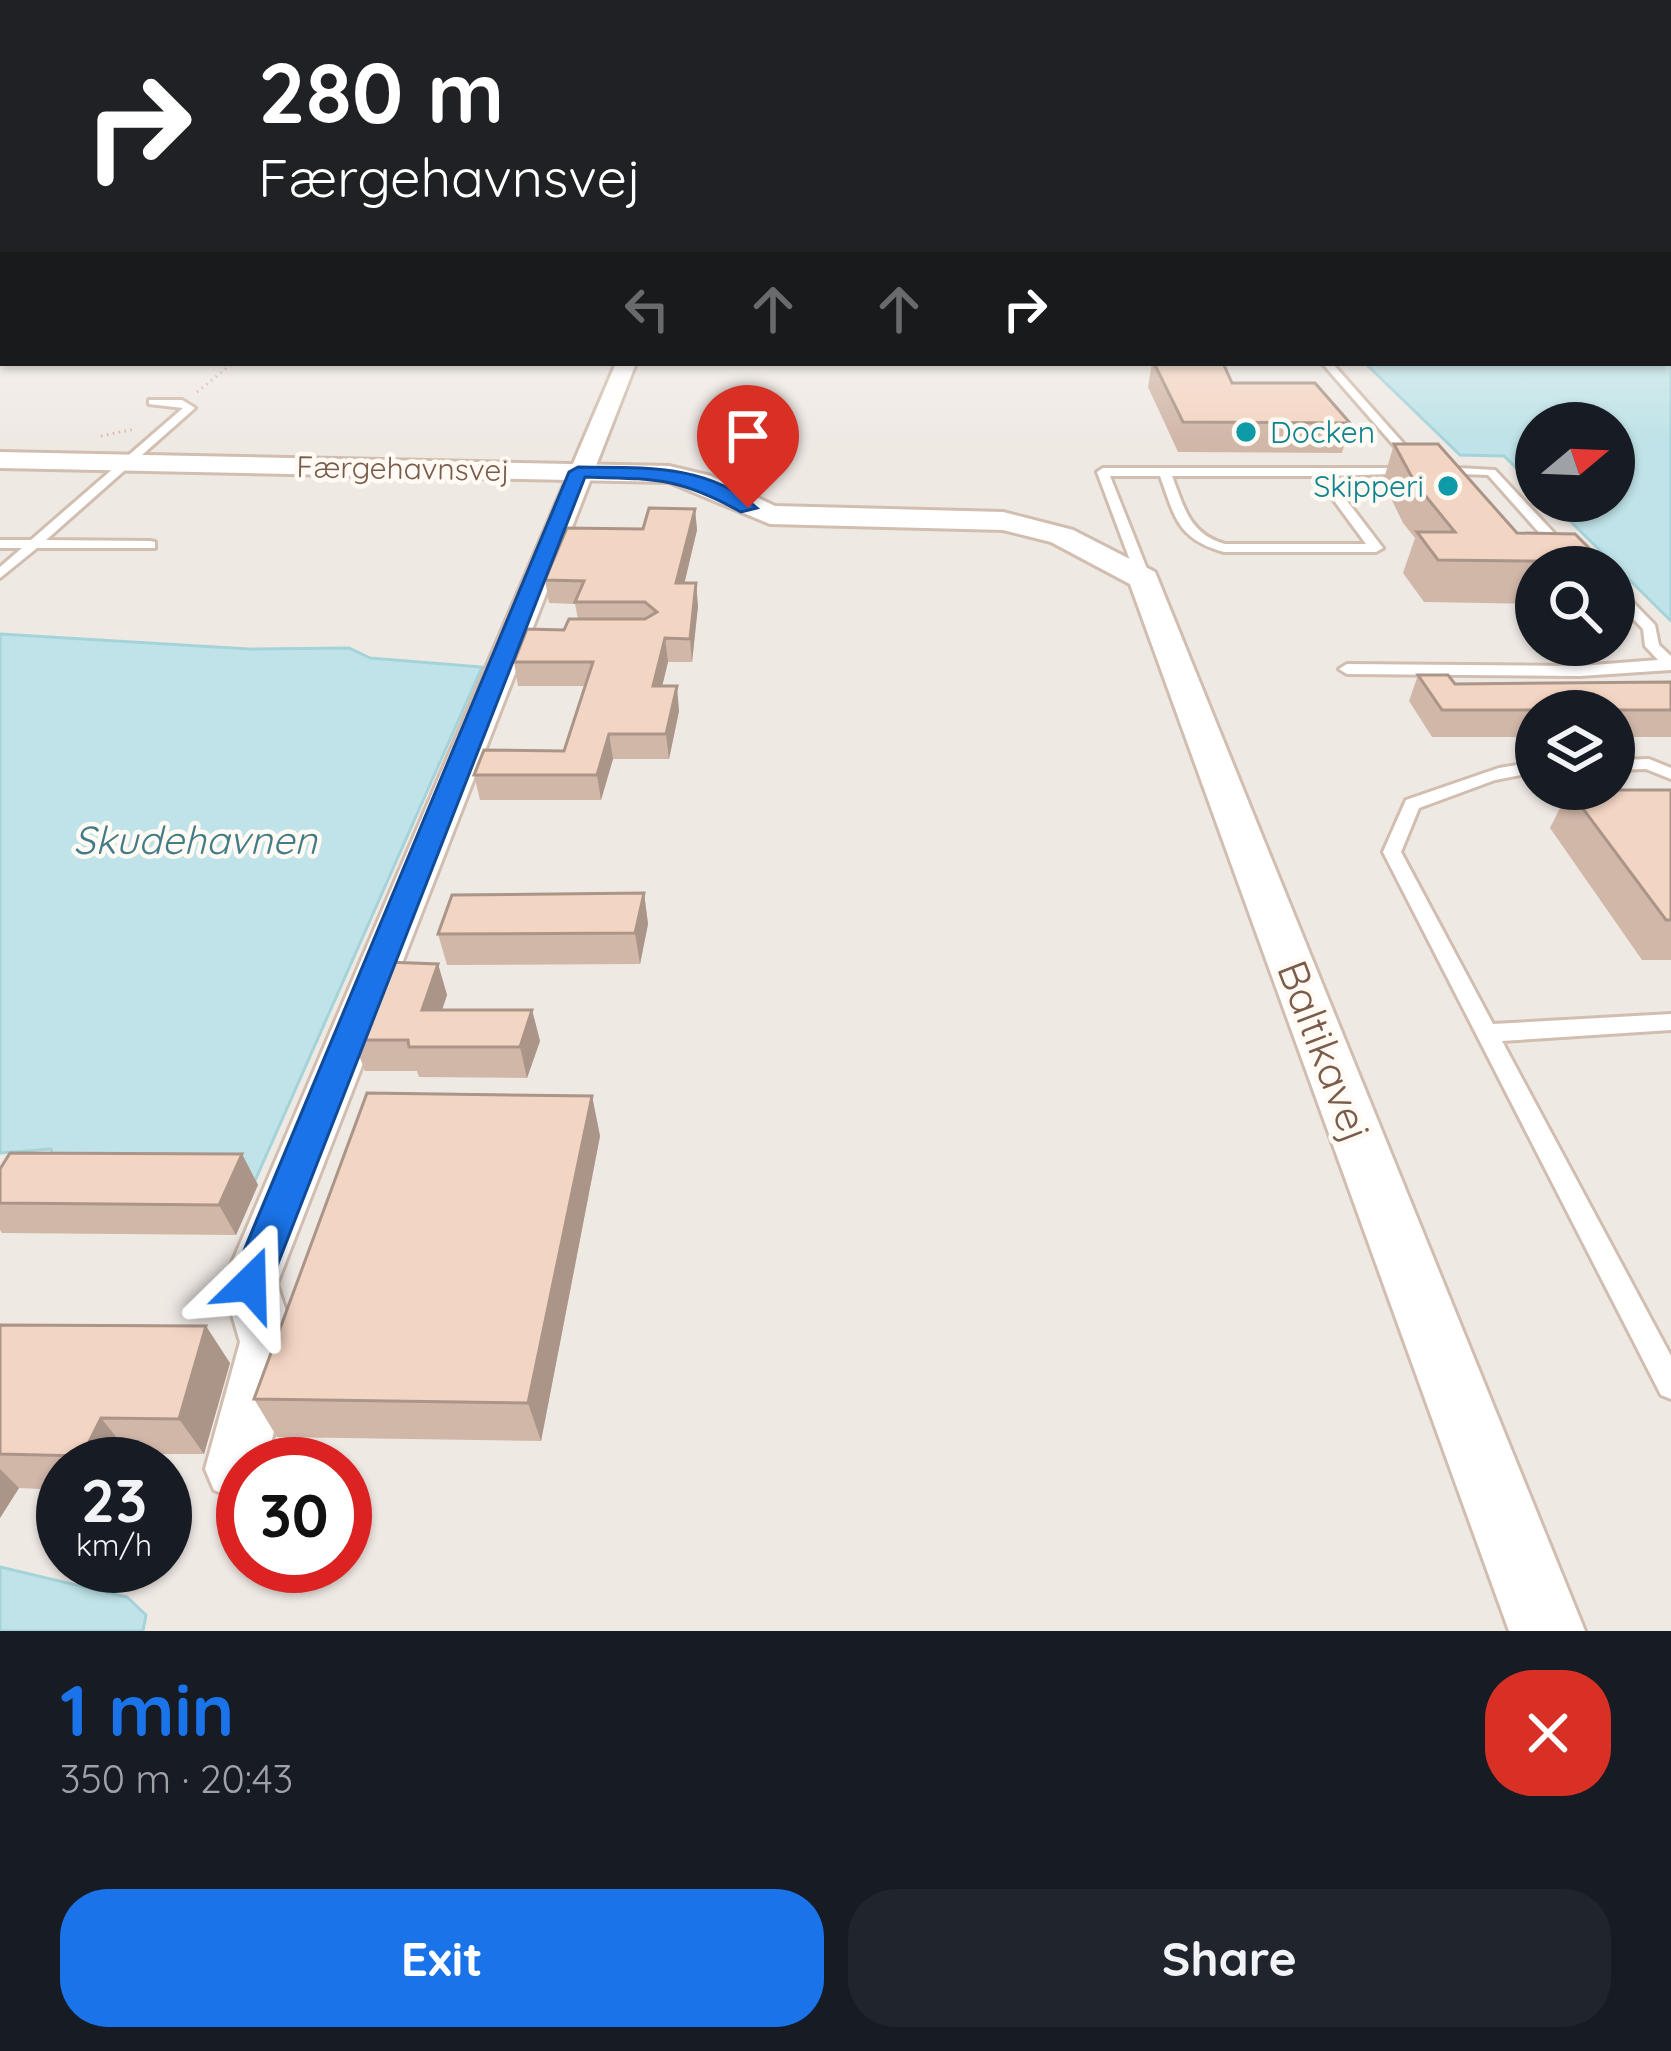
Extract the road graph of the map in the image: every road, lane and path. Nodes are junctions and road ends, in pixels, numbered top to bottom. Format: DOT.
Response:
graph roads {
  1 [pos="229,366"];
  2 [pos="625,366"];
  3 [pos="1330,366"];
  4 [pos="153,402"];
  5 [pos="182,403"];
  6 [pos="94,437"];
  7 [pos="0,460"];
  8 [pos="127,463"];
  9 [pos="578,472"];
  10 [pos="1165,472"];
  11 [pos="1319,472"];
  12 [pos="1388,472"];
  13 [pos="0,544"];
  14 [pos="33,544"];
  15 [pos="150,545"];
  16 [pos="1559,546"];
  17 [pos="0,574"];
  18 [pos="1144,579"];
  19 [pos="1635,613"];
  20 [pos="1670,664"];
  21 [pos="1347,669"];
  22 [pos="1635,764"];
  23 [pos="1515,768"];
  24 [pos="1671,774"];
  25 [pos="1671,1022"];
  26 [pos="1486,1033"];
  27 [pos="1671,1384"];
  28 [pos="243,1437"];
  29 [pos="1546,1631"];
  1 -- 5 [label="path"];
  2 -- 9 [label="street"];
  3 -- 16 [label="lane"];
  4 -- 5 [label="lane"];
  5 -- 6 [label="path"];
  5 -- 8 [label="lane"];
  7 -- 8 [label="street, Færgehavnsvej"];
  8 -- 9 [label="street, Færgehavnsvej"];
  8 -- 14 [label="lane"];
  9 -- 18 [label="street, Færgehavnsvej"];
  9 -- 28 [label="street"];
  10 -- 11 [label="lane"];
  10 -- 11 [label="lane"];
  10 -- 18 [label="lane, Baltikavej"];
  11 -- 12 [label="lane"];
  13 -- 14 [label="lane"];
  14 -- 15 [label="lane"];
  14 -- 17 [label="lane"];
  18 -- 29 [label="street, Baltikavej"];
  19 -- 20 [label="lane"];
  20 -- 21 [label="lane"];
  22 -- 24 [label="lane"];
  23 -- 26 [label="lane"];
  25 -- 26 [label="lane"];
  26 -- 27 [label="lane"];
}
